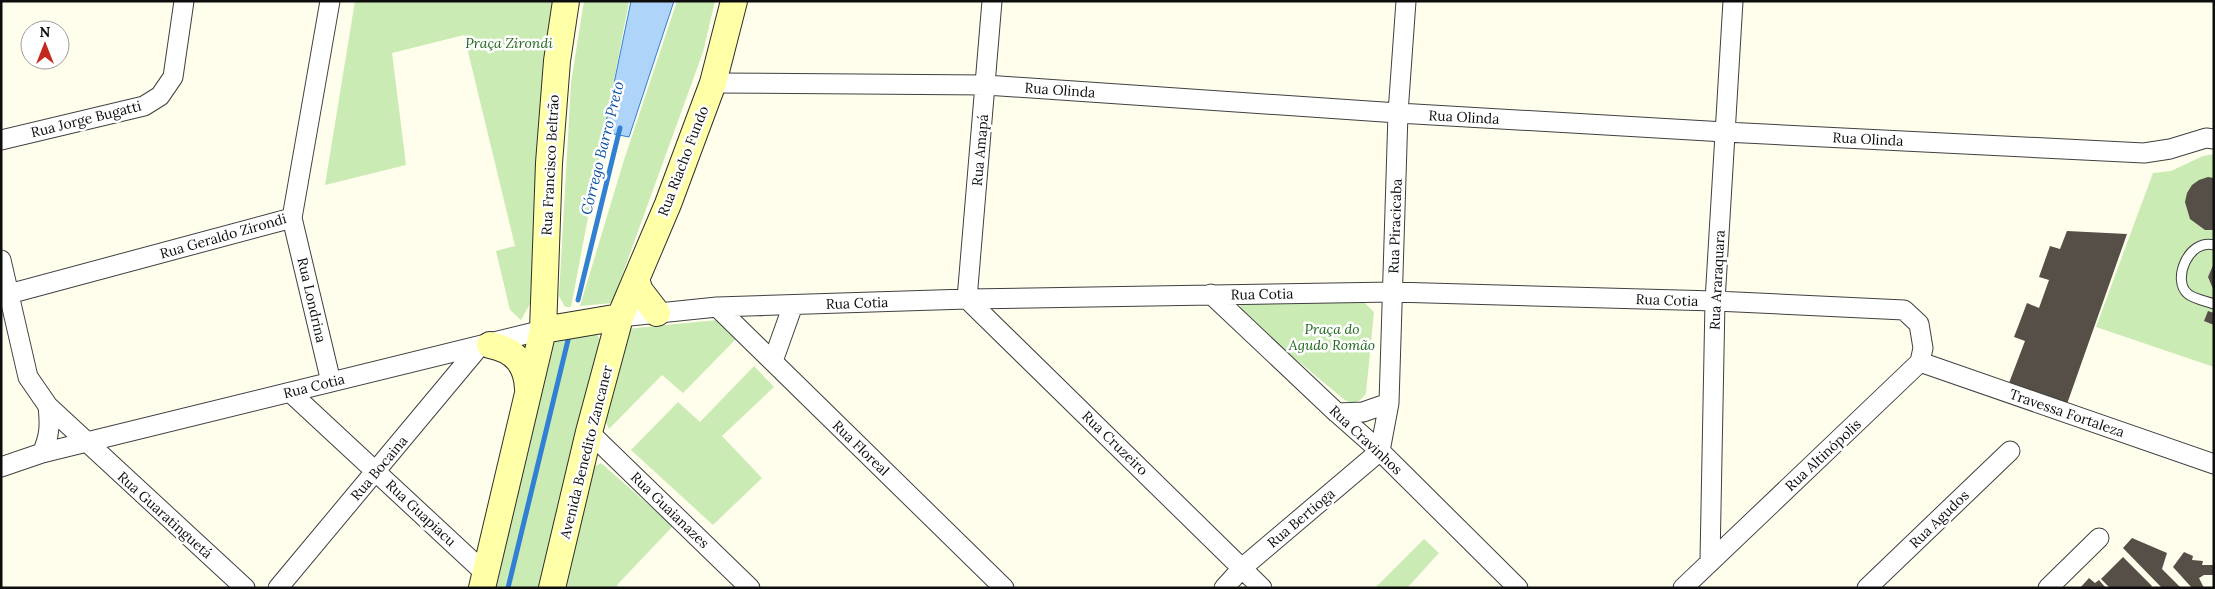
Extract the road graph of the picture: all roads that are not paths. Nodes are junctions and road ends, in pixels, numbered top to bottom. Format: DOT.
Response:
graph roads {
  1 [pos="184,1"];
  2 [pos="330,1"];
  3 [pos="566,1"];
  4 [pos="734,1"];
  5 [pos="992,1"];
  6 [pos="1406,1"];
  7 [pos="1733,1"];
  8 [pos="712,83"];
  9 [pos="986,85"];
  10 [pos="1398,113"];
  11 [pos="1725,132"];
  12 [pos="2214,139"];
  13 [pos="1,140"];
  14 [pos="292,218"];
  15 [pos="2214,245"];
  16 [pos="1,260"];
  17 [pos="636,280"];
  18 [pos="1393,292"];
  19 [pos="1211,294"];
  20 [pos="5,295"];
  21 [pos="967,299"];
  22 [pos="1715,301"];
  23 [pos="2214,304"];
  24 [pos="792,305"];
  25 [pos="717,307"];
  26 [pos="657,313"];
  27 [pos="620,317"];
  28 [pos="543,330"];
  29 [pos="484,346"];
  30 [pos="773,362"];
  31 [pos="1920,362"];
  32 [pos="331,382"];
  33 [pos="528,389"];
  34 [pos="290,392"];
  35 [pos="1389,403"];
  36 [pos="48,406"];
  37 [pos="1336,413"];
  38 [pos="589,432"];
  39 [pos="85,443"];
  40 [pos="1380,451"];
  41 [pos="2010,451"];
  42 [pos="42,453"];
  43 [pos="2214,464"];
  44 [pos="1,467"];
  45 [pos="376,472"];
  46 [pos="2099,538"];
  47 [pos="1710,560"];
  48 [pos="1242,568"];
  49 [pos="484,581"];
  50 [pos="246,588"];
  51 [pos="278,588"];
  52 [pos="552,588"];
  53 [pos="750,588"];
  54 [pos="1004,588"];
  55 [pos="1224,588"];
  56 [pos="1262,588"];
  57 [pos="1518,588"];
  58 [pos="1682,588"];
  59 [pos="1868,588"];
  60 [pos="2048,588"];
  1 -- 13 [label="street, Rua Jorge Bugatti"];
  2 -- 14 [label="street, Rua Geraldo Zirondi"];
  3 -- 28 [label="main road, Rua Francisco Beltrão"];
  4 -- 8 [label="main road, Rua Riacho Fundo"];
  5 -- 9 [label="street, Rua Amapá"];
  6 -- 10 [label="street, Rua Piracicaba"];
  7 -- 11 [label="street, Rua Araraquara"];
  8 -- 9 [label="street, Rua Olinda"];
  8 -- 17 [label="main road, Rua Riacho Fundo"];
  9 -- 10 [label="street, Rua Olinda"];
  9 -- 21 [label="street, Rua Amapá"];
  10 -- 11 [label="street, Rua Olinda"];
  10 -- 18 [label="street, Rua Piracicaba"];
  11 -- 12 [label="street, Rua Olinda"];
  11 -- 22 [label="street, Rua Araraquara"];
  14 -- 20 [label="street, Rua Geraldo Zirondi"];
  14 -- 32 [label="street, Rua Londrina"];
  15 -- 23 [label="lane"];
  16 -- 20 [label="street"];
  17 -- 26 [label="main road"];
  17 -- 27 [label="main road, Rua Riacho Fundo"];
  18 -- 19 [label="street, Rua Cotia"];
  18 -- 22 [label="street, Rua Cotia"];
  18 -- 35 [label="street, Rua Piracicaba"];
  19 -- 21 [label="street, Rua Cotia"];
  19 -- 37 [label="street, Rua Cravinhos"];
  20 -- 36 [label="street"];
  21 -- 24 [label="street, Rua Cotia"];
  21 -- 48 [label="street, Rua Cruzeiro"];
  22 -- 31 [label="street, Rua Cotia"];
  22 -- 47 [label="street, Rua Araraquara"];
  24 -- 25 [label="street, Rua Cotia"];
  24 -- 30 [label="street"];
  25 -- 26 [label="street, Rua Cotia"];
  25 -- 30 [label="street, Rua Floreal"];
  26 -- 27 [label="street, Rua Cotia"];
  27 -- 28 [label="main road"];
  27 -- 38 [label="main road, Avenida Benedito Zancaner"];
  28 -- 29 [label="street, Rua Cotia"];
  28 -- 33 [label="main road"];
  29 -- 32 [label="street, Rua Cotia"];
  29 -- 33 [label="main road"];
  29 -- 45 [label="street, Rua Bocaina"];
  30 -- 54 [label="street, Rua Floreal"];
  31 -- 43 [label="street, Travessa Fortaleza"];
  31 -- 47 [label="street, Rua Altinópolis"];
  32 -- 34 [label="street, Rua Cotia"];
  33 -- 49 [label="main road"];
  34 -- 39 [label="street, Rua Cotia"];
  34 -- 45 [label="street, Rua Guapiacu"];
  35 -- 37 [label="street"];
  35 -- 40 [label="street, Rua Piracicaba"];
  36 -- 39 [label="street"];
  36 -- 42 [label="street"];
  37 -- 40 [label="street, Rua Cravinhos"];
  38 -- 52 [label="main road, Avenida Benedito Zancaner"];
  38 -- 53 [label="street, Rua Guaianazes"];
  39 -- 42 [label="street, Rua Cotia"];
  39 -- 50 [label="street, Rua Guaratinguetá"];
  40 -- 48 [label="street, Rua Bertioga"];
  40 -- 57 [label="street, Rua Cravinhos"];
  41 -- 59 [label="street, Rua Agudos"];
  42 -- 44 [label="street, Rua Cotia"];
  45 -- 49 [label="street, Rua Guapiacu"];
  45 -- 51 [label="street, Rua Bocaina"];
  46 -- 60 [label="street"];
  47 -- 58 [label="street, Rua Altinópolis"];
  48 -- 55 [label="street, Rua Bertioga"];
  48 -- 56 [label="street, Rua Cruzeiro"];
}
